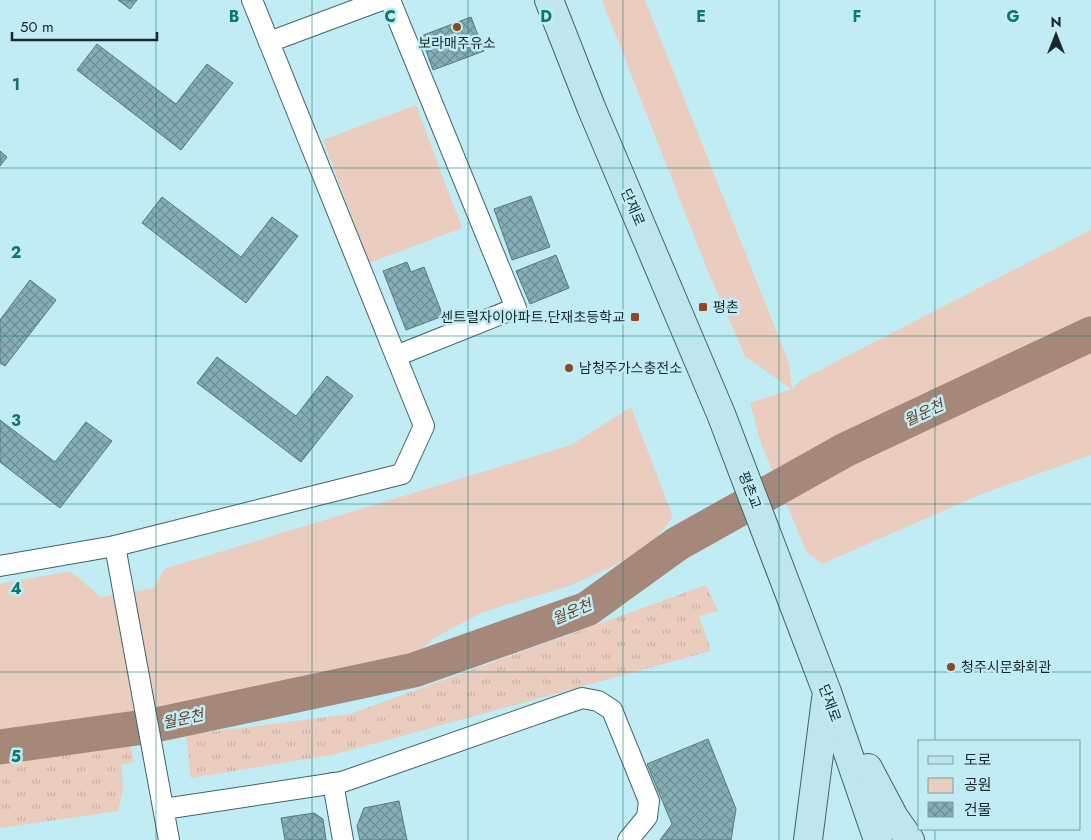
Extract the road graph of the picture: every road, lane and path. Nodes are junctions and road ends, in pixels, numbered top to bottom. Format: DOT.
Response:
graph roads {
  1 [pos="252,0"];
  2 [pos="382,0"];
  3 [pos="390,0"];
  4 [pos="549,0"];
  5 [pos="269,42"];
  6 [pos="396,356"];
  7 [pos="721,414"];
  8 [pos="115,546"];
  9 [pos="0,566"];
  10 [pos="780,567"];
  11 [pos="827,692"];
  12 [pos="333,783"];
  13 [pos="164,809"];
  14 [pos="169,840"];
  15 [pos="343,840"];
  16 [pos="628,840"];
  17 [pos="808,840"];
  18 [pos="878,840"];
  19 [pos="910,840"];
  1 -- 5 [label="street"];
  2 -- 5 [label="street"];
  3 -- 6 [label="street"];
  4 -- 7 [label="street, 단재로"];
  5 -- 6 [label="street"];
  6 -- 8 [label="street"];
  7 -- 10 [label="street, 평촌교"];
  8 -- 9 [label="street"];
  8 -- 13 [label="street"];
  10 -- 11 [label="street, 단재로"];
  11 -- 17 [label="street"];
  11 -- 18 [label="street, 단재로"];
  11 -- 19 [label="street"];
  12 -- 13 [label="street"];
  12 -- 15 [label="street"];
  12 -- 16 [label="street"];
  13 -- 14 [label="street"];
}
